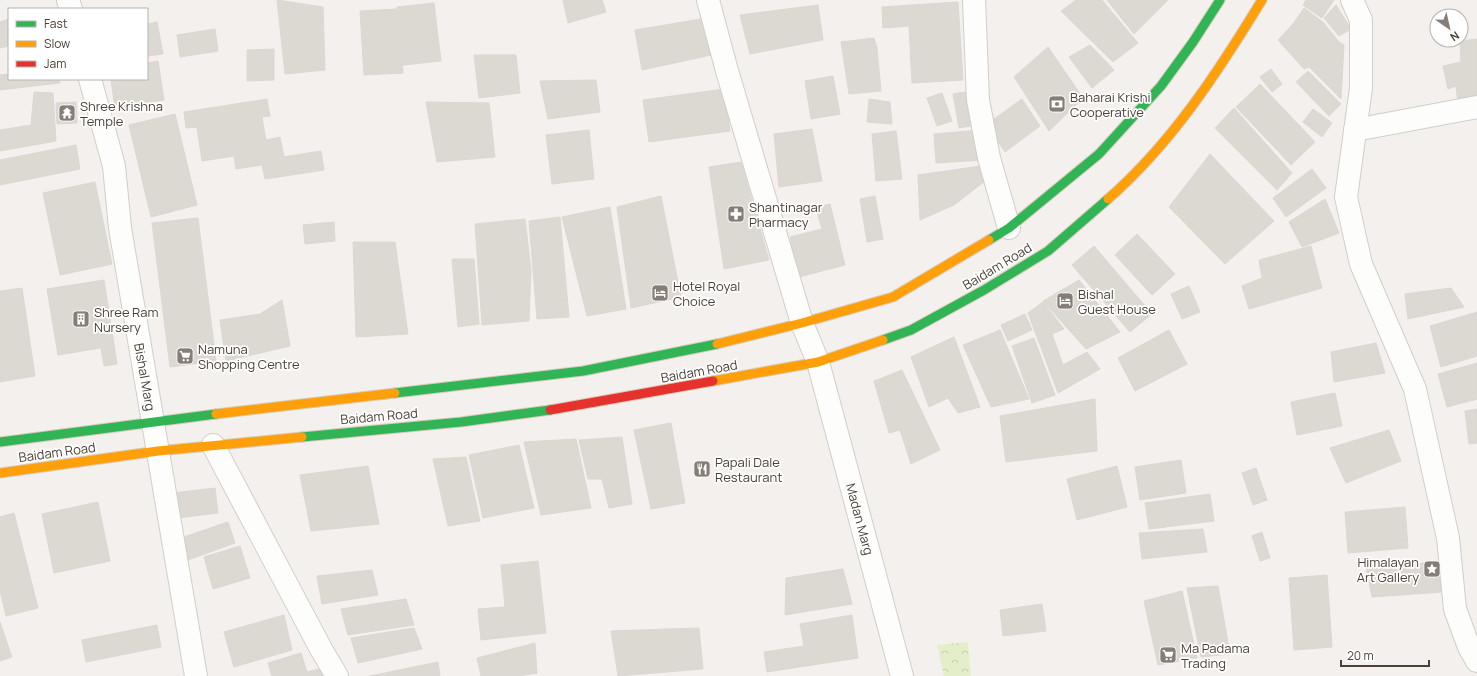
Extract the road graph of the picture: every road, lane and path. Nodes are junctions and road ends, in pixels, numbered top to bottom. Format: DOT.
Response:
graph roads {
  1 [pos="708,0"];
  2 [pos="974,0"];
  3 [pos="1220,0"];
  4 [pos="1262,0"];
  5 [pos="1352,0"];
  6 [pos="90,80"];
  7 [pos="1477,107"];
  8 [pos="1356,130"];
  9 [pos="1010,228"];
  10 [pos="802,323"];
  11 [pos="818,362"];
  12 [pos="153,421"];
  13 [pos="0,442"];
  14 [pos="213,445"];
  15 [pos="158,451"];
  16 [pos="0,473"];
  17 [pos="1477,661"];
  18 [pos="196,676"];
  19 [pos="337,676"];
  20 [pos="902,676"];
  1 -- 10 [label="street, Madan Marg"];
  2 -- 9 [label="street"];
  3 -- 9 [label="main road, Baidam Road"];
  4 -- 11 [label="main road, Baidam Road"];
  5 -- 8 [label="street"];
  6 -- 12 [label="street, Bishal Marg"];
  7 -- 8 [label="street"];
  8 -- 17 [label="street"];
  9 -- 10 [label="main road, Baidam Road"];
  10 -- 11 [label="street, Madan Marg"];
  10 -- 12 [label="main road, Baidam Road"];
  11 -- 14 [label="main road, Baidam Road"];
  11 -- 20 [label="street, Madan Marg"];
  12 -- 13 [label="main road, Baidam Road"];
  12 -- 15 [label="street, Bishal Marg"];
  14 -- 15 [label="main road, Baidam Road"];
  14 -- 19 [label="street"];
  15 -- 16 [label="main road, Baidam Road"];
  15 -- 18 [label="street, Bishal Marg"];
}
